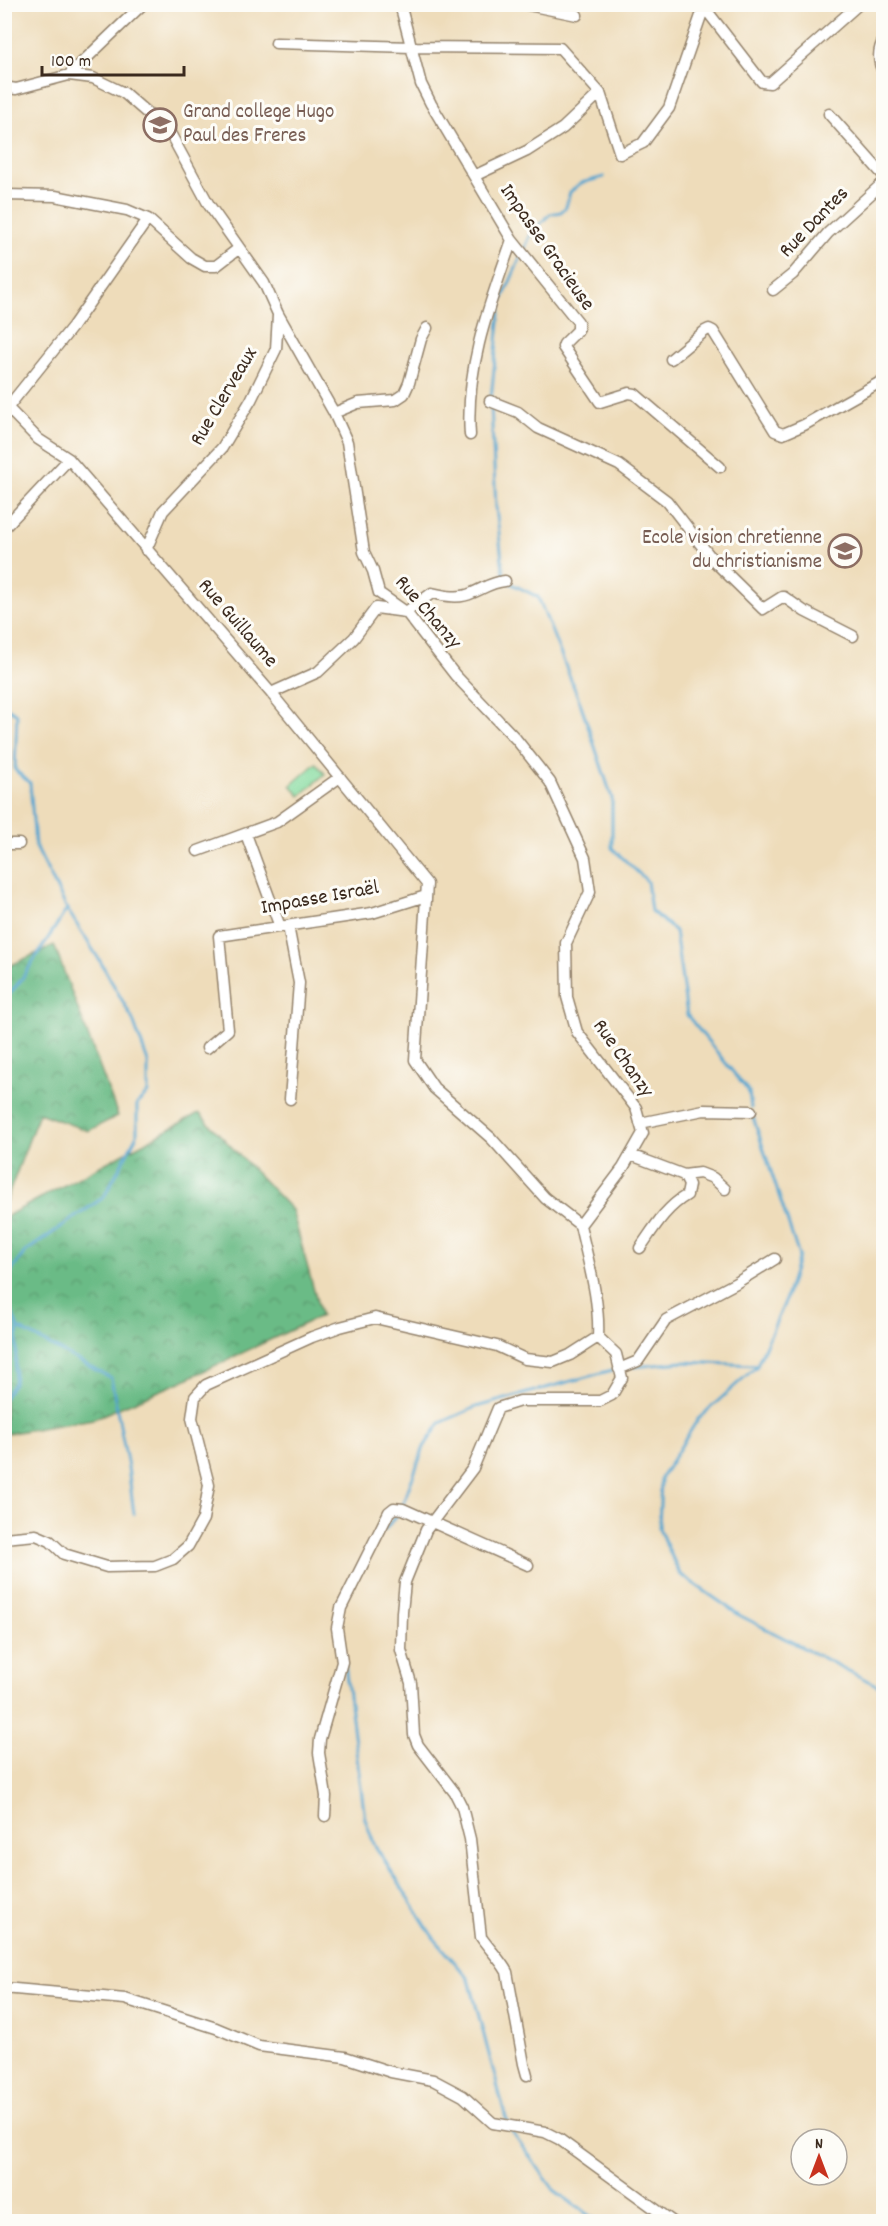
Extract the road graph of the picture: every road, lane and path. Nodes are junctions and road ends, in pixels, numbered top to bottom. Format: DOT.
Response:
graph roads {
  1 [pos="143,4"];
  2 [pos="399,4"];
  3 [pos="523,4"];
  4 [pos="693,4"];
  5 [pos="859,4"];
  6 [pos="704,8"];
  7 [pos="577,15"];
  8 [pos="884,40"];
  9 [pos="276,43"];
  10 [pos="411,47"];
  11 [pos="884,74"];
  12 [pos="69,75"];
  13 [pos="4,87"];
  14 [pos="600,93"];
  15 [pos="829,114"];
  16 [pos="474,176"];
  17 [pos="884,176"];
  18 [pos="884,182"];
  19 [pos="4,195"];
  20 [pos="148,219"];
  21 [pos="512,240"];
  22 [pos="238,249"];
  23 [pos="773,290"];
  24 [pos="278,314"];
  25 [pos="427,328"];
  26 [pos="671,359"];
  27 [pos="884,380"];
  28 [pos="490,400"];
  29 [pos="6,406"];
  30 [pos="334,413"];
  31 [pos="470,435"];
  32 [pos="69,459"];
  33 [pos="720,467"];
  34 [pos="4,528"];
  35 [pos="146,550"];
  36 [pos="505,580"];
  37 [pos="406,612"];
  38 [pos="853,636"];
  39 [pos="271,693"];
  40 [pos="340,777"];
  41 [pos="246,834"];
  42 [pos="4,844"];
  43 [pos="19,844"];
  44 [pos="198,851"];
  45 [pos="426,896"];
  46 [pos="284,926"];
  47 [pos="207,1048"];
  48 [pos="290,1099"];
  49 [pos="751,1111"];
  50 [pos="640,1123"];
  51 [pos="631,1155"];
  52 [pos="684,1175"];
  53 [pos="725,1189"];
  54 [pos="580,1225"];
  55 [pos="640,1248"];
  56 [pos="775,1259"];
  57 [pos="598,1337"];
  58 [pos="619,1369"];
  59 [pos="432,1522"];
  60 [pos="4,1538"];
  61 [pos="528,1565"];
  62 [pos="325,1816"];
  63 [pos="4,1988"];
  64 [pos="527,2075"];
  65 [pos="673,2222"];
  1 -- 12 [label="street"];
  2 -- 10 [label="street, Impasse Gracieuse"];
  3 -- 7 [label="street"];
  4 -- 6 [label="street"];
  5 -- 6 [label="street"];
  6 -- 14 [label="street"];
  8 -- 11 [label="street"];
  9 -- 10 [label="street"];
  10 -- 14 [label="street"];
  10 -- 16 [label="street, Impasse Gracieuse"];
  12 -- 13 [label="street, Rue Chanzy"];
  12 -- 22 [label="street, Rue Chanzy"];
  14 -- 16 [label="street"];
  15 -- 17 [label="street"];
  16 -- 21 [label="street, Impasse Gracieuse"];
  18 -- 23 [label="street, Rue Dantes"];
  19 -- 20 [label="street"];
  20 -- 22 [label="street"];
  20 -- 29 [label="street"];
  21 -- 31 [label="street"];
  21 -- 33 [label="street, Impasse Gracieuse"];
  22 -- 24 [label="street, Rue Chanzy"];
  24 -- 30 [label="street, Rue Chanzy"];
  24 -- 35 [label="street, Rue Clerveaux"];
  25 -- 30 [label="street"];
  26 -- 27 [label="street"];
  28 -- 38 [label="street"];
  29 -- 32 [label="street, Rue Guillaume"];
  30 -- 37 [label="street, Rue Chanzy"];
  32 -- 34 [label="street"];
  32 -- 35 [label="street, Rue Guillaume"];
  35 -- 39 [label="street, Rue Guillaume"];
  36 -- 37 [label="street"];
  37 -- 39 [label="street"];
  37 -- 50 [label="street, Rue Chanzy"];
  39 -- 40 [label="street, Rue Guillaume"];
  40 -- 41 [label="street"];
  40 -- 45 [label="street, Rue Guillaume"];
  41 -- 44 [label="street"];
  41 -- 46 [label="street"];
  42 -- 43 [label="street"];
  45 -- 46 [label="street, Impasse Israël"];
  45 -- 54 [label="street"];
  46 -- 47 [label="street, Impasse Israël"];
  46 -- 48 [label="street"];
  49 -- 50 [label="street"];
  50 -- 51 [label="street, Rue Chanzy"];
  51 -- 52 [label="street"];
  51 -- 54 [label="street, Rue Chanzy"];
  52 -- 53 [label="street"];
  52 -- 55 [label="street"];
  54 -- 57 [label="street"];
  56 -- 58 [label="street"];
  57 -- 58 [label="street"];
  57 -- 60 [label="street"];
  58 -- 59 [label="street"];
  59 -- 61 [label="street"];
  59 -- 62 [label="street"];
  59 -- 64 [label="street"];
  63 -- 65 [label="street"];
}
